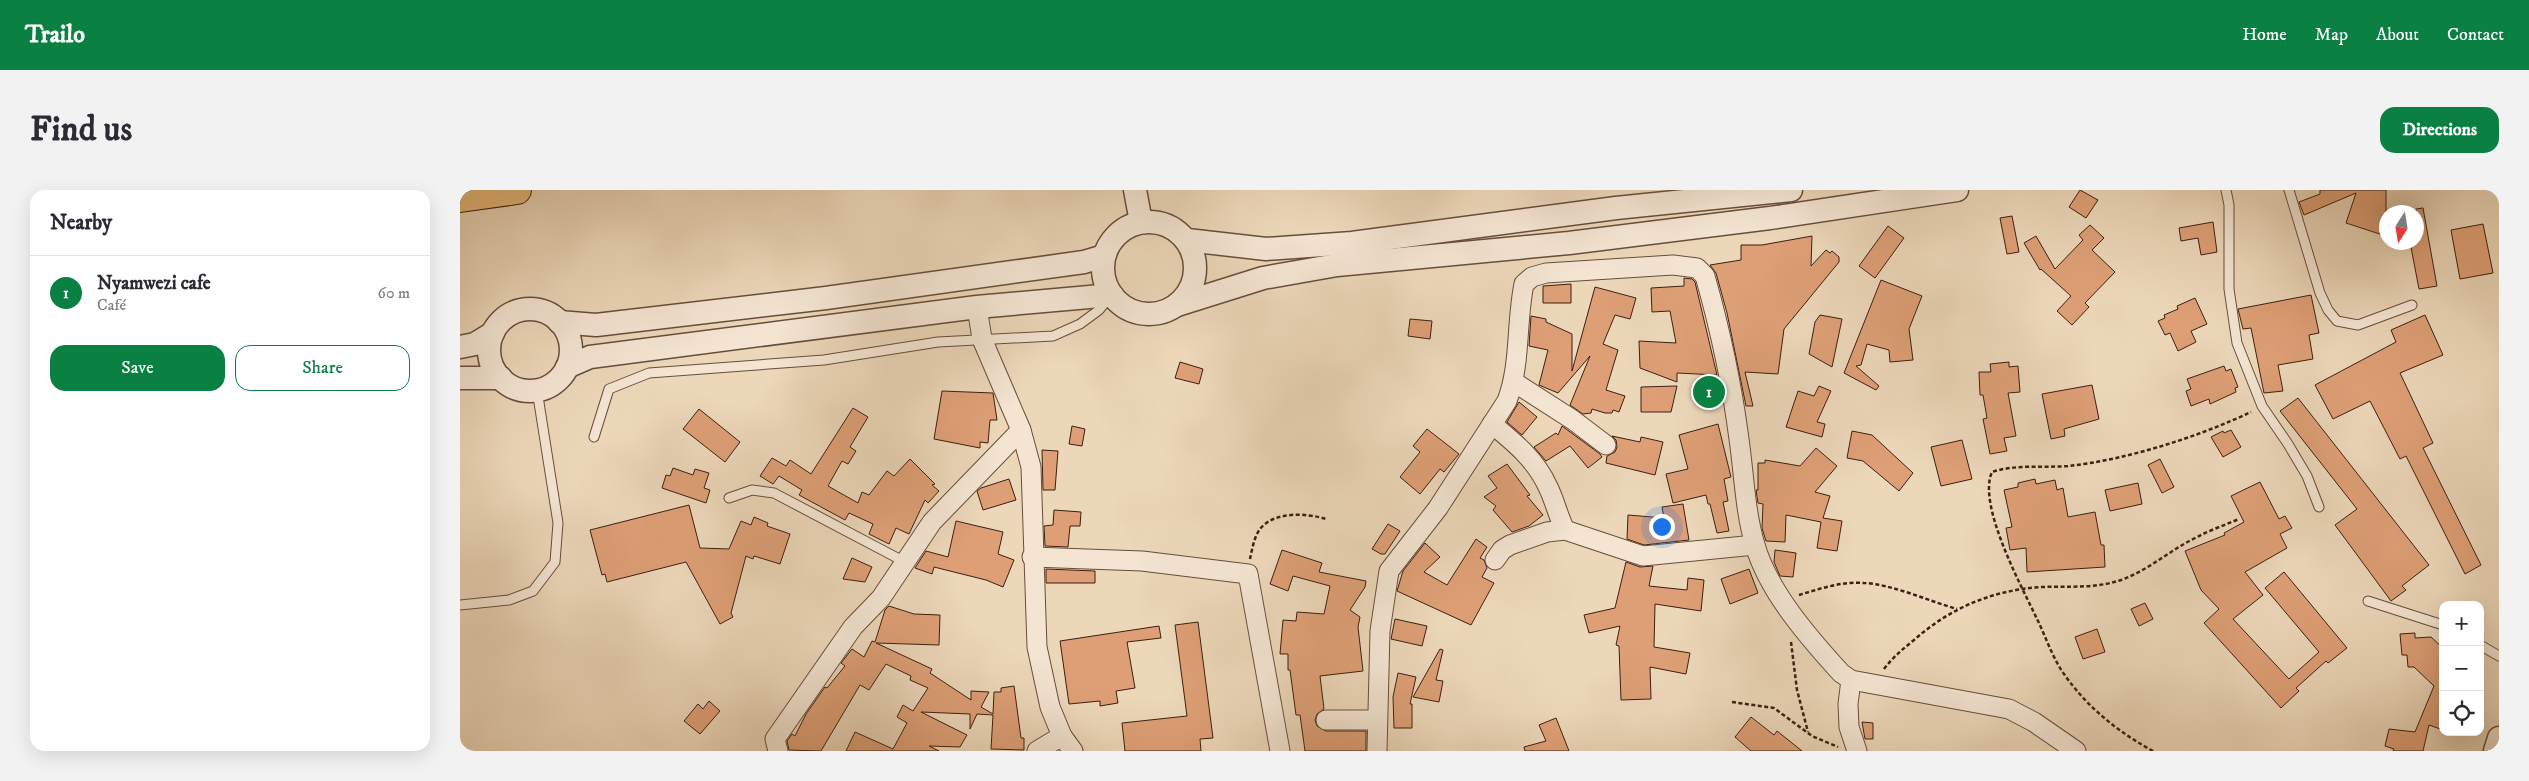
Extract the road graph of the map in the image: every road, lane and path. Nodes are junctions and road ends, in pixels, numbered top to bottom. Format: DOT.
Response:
graph roads {
  1 [pos="517,190"];
  2 [pos="1135,190"];
  3 [pos="1792,190"];
  4 [pos="1957,190"];
  5 [pos="2226,190"];
  6 [pos="2289,190"];
  7 [pos="460,198"];
  8 [pos="1141,222"];
  9 [pos="1187,240"];
  10 [pos="1104,256"];
  11 [pos="1112,295"];
  12 [pos="1177,305"];
  13 [pos="2412,305"];
  14 [pos="977,307"];
  15 [pos="559,322"];
  16 [pos="493,332"];
  17 [pos="982,339"];
  18 [pos="460,347"];
  19 [pos="567,367"];
  20 [pos="460,378"];
  21 [pos="501,378"];
  22 [pos="1514,382"];
  23 [pos="537,390"];
  24 [pos="2262,406"];
  25 [pos="1492,424"];
  26 [pos="1021,430"];
  27 [pos="594,437"];
  28 [pos="1606,445"];
  29 [pos="728,498"];
  30 [pos="2319,507"];
  31 [pos="1326,519"];
  32 [pos="2239,519"];
  33 [pos="1565,530"];
  34 [pos="1755,545"];
  35 [pos="1032,557"];
  36 [pos="1495,560"];
  37 [pos="905,562"];
  38 [pos="1246,572"];
  39 [pos="2022,590"];
  40 [pos="2368,601"];
  41 [pos="460,605"];
  42 [pos="1786,605"];
  43 [pos="1957,609"];
  44 [pos="2439,624"];
  45 [pos="2482,646"];
  46 [pos="2499,656"];
  47 [pos="1881,673"];
  48 [pos="1851,680"];
  49 [pos="1732,702"];
  50 [pos="1326,720"];
  51 [pos="1376,720"];
  52 [pos="1808,733"];
  53 [pos="1062,736"];
  54 [pos="2499,738"];
  55 [pos="1849,750"];
  56 [pos="778,751"];
  57 [pos="1038,751"];
  58 [pos="1073,751"];
  59 [pos="1280,751"];
  60 [pos="1377,751"];
  61 [pos="2076,751"];
  62 [pos="2153,751"];
  63 [pos="2495,751"];
  1 -- 7 [label="highway"];
  2 -- 8 [label="street"];
  3 -- 9 [label="street"];
  4 -- 12 [label="street"];
  5 -- 24 [label="lane"];
  6 -- 13 [label="lane"];
  8 -- 9 [label="street"];
  8 -- 10 [label="street"];
  9 -- 12 [label="street"];
  10 -- 11 [label="street"];
  10 -- 15 [label="street"];
  11 -- 12 [label="street"];
  11 -- 14 [label="street"];
  11 -- 17 [label="lane"];
  14 -- 17 [label="street"];
  14 -- 19 [label="street"];
  15 -- 16 [label="street"];
  15 -- 19 [label="street"];
  16 -- 18 [label="street"];
  16 -- 21 [label="street"];
  17 -- 26 [label="street"];
  17 -- 27 [label="lane"];
  19 -- 23 [label="street"];
  20 -- 21 [label="street"];
  21 -- 23 [label="street"];
  22 -- 25 [label="street"];
  22 -- 28 [label="street"];
  22 -- 34 [label="street"];
  23 -- 41 [label="lane"];
  24 -- 30 [label="lane"];
  24 -- 39 [label="path"];
  25 -- 33 [label="street"];
  25 -- 51 [label="street"];
  26 -- 35 [label="street"];
  26 -- 37 [label="street"];
  29 -- 37 [label="lane"];
  31 -- 38 [label="path"];
  32 -- 39 [label="path"];
  33 -- 34 [label="street"];
  33 -- 36 [label="street"];
  34 -- 42 [label="street"];
  35 -- 38 [label="street"];
  35 -- 53 [label="street"];
  37 -- 56 [label="street"];
  38 -- 59 [label="street"];
  39 -- 43 [label="path"];
  39 -- 62 [label="path"];
  40 -- 44 [label="lane"];
  42 -- 43 [label="path"];
  42 -- 48 [label="street"];
  42 -- 52 [label="path"];
  43 -- 47 [label="path"];
  45 -- 46 [label="lane"];
  48 -- 55 [label="street"];
  48 -- 61 [label="street"];
  49 -- 52 [label="path"];
  50 -- 51 [label="street"];
  51 -- 60 [label="street"];
  52 -- 55 [label="path"];
  53 -- 57 [label="street"];
  53 -- 58 [label="street"];
  54 -- 63 [label="street"];
}
